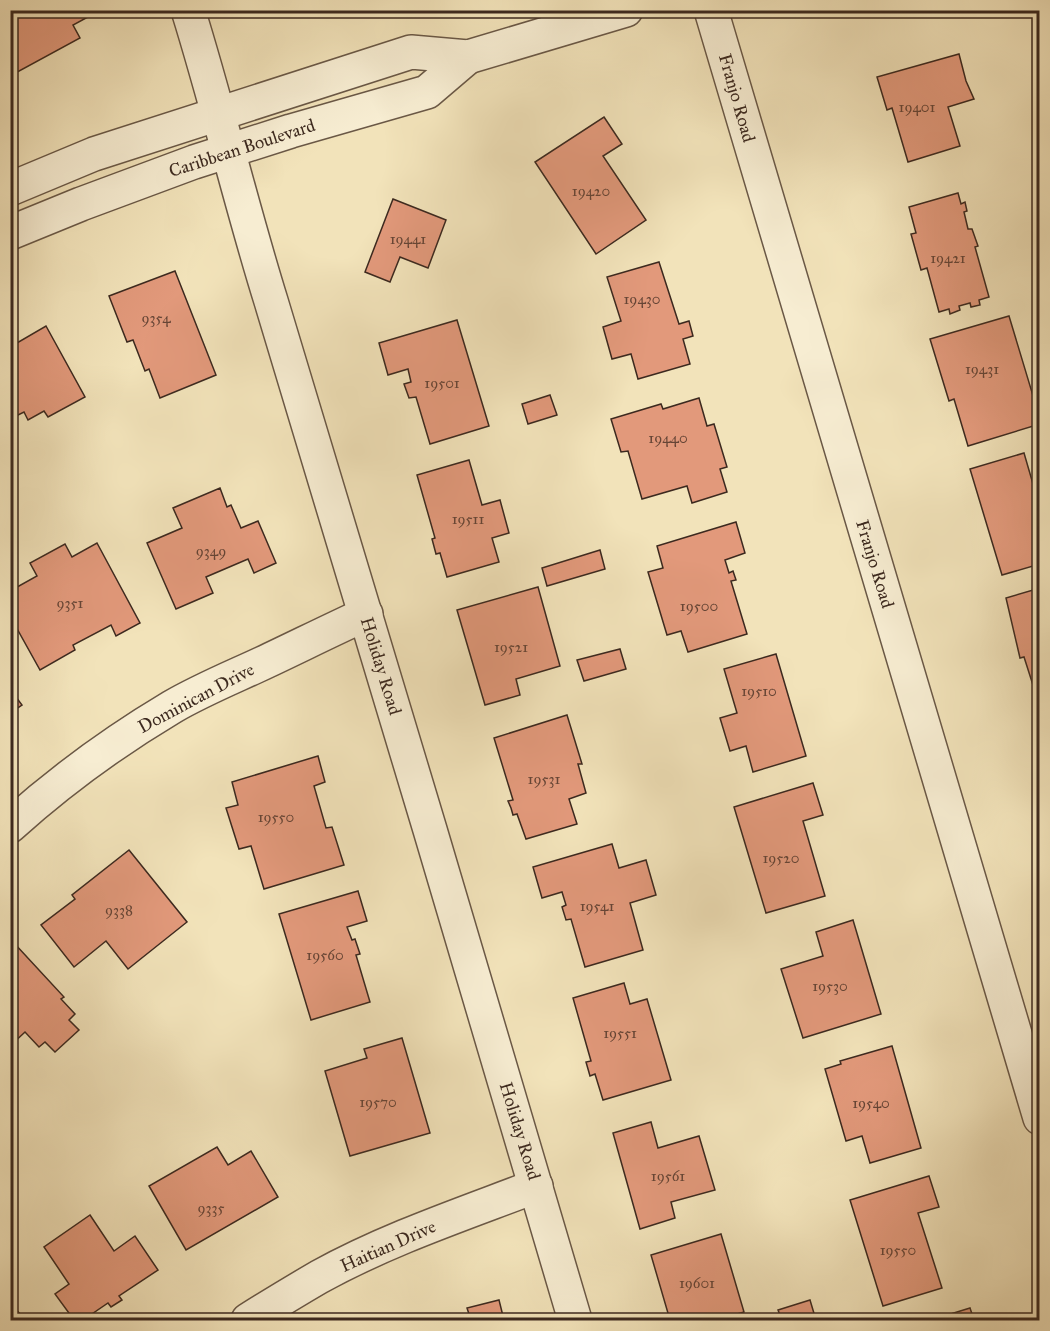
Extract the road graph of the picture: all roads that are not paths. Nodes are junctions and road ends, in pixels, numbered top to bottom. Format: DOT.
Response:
graph roads {
  1 [pos="188,10"];
  2 [pos="626,10"];
  3 [pos="711,10"];
  4 [pos="468,57"];
  5 [pos="217,113"];
  6 [pos="228,152"];
  7 [pos="10,189"];
  8 [pos="10,233"];
  9 [pos="366,614"];
  10 [pos="10,826"];
  11 [pos="1040,1118"];
  12 [pos="536,1186"];
  13 [pos="248,1320"];
  14 [pos="575,1320"];
  1 -- 5 [label="street, Holiday Road"];
  2 -- 4 [label="street, Caribbean Boulevard"];
  3 -- 11 [label="street, Franjo Road"];
  4 -- 5 [label="street, Caribbean Boulevard"];
  4 -- 6 [label="street, Caribbean Boulevard"];
  5 -- 6 [label="street, Holiday Road"];
  5 -- 7 [label="street, Caribbean Boulevard"];
  6 -- 8 [label="street, Caribbean Boulevard"];
  6 -- 9 [label="street, Holiday Road"];
  9 -- 10 [label="street, Dominican Drive"];
  9 -- 12 [label="street, Holiday Road"];
  12 -- 13 [label="street, Haitian Drive"];
  12 -- 14 [label="street, Holiday Road"];
}
